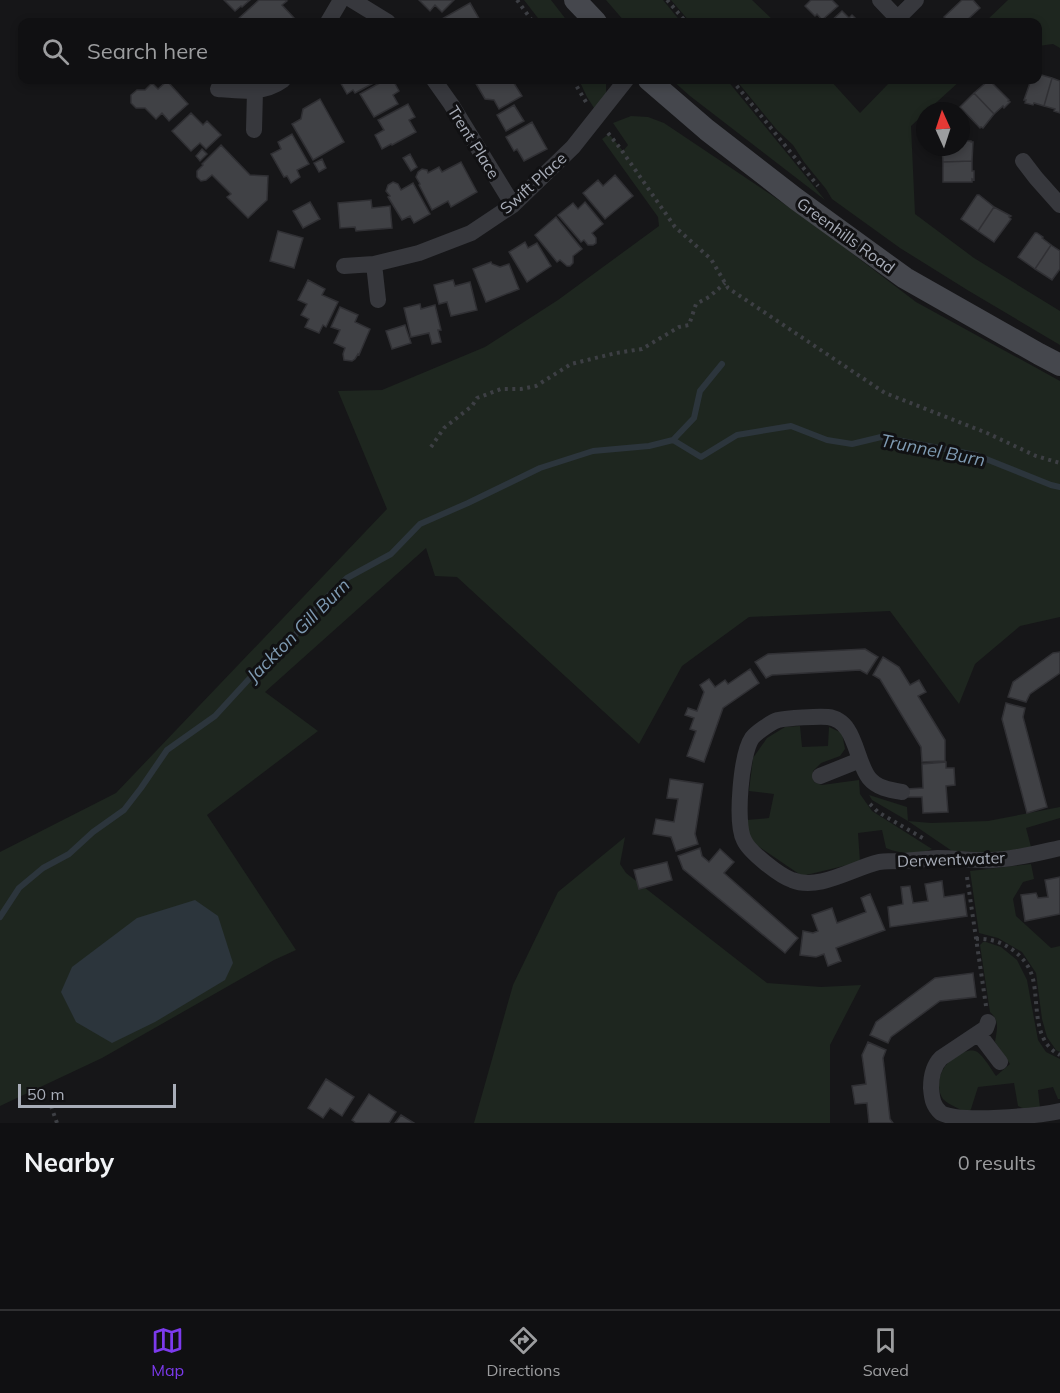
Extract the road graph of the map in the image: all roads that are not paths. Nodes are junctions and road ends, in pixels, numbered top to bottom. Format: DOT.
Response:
graph roads {
  1 [pos="341,0"];
  2 [pos="352,0"];
  3 [pos="575,0"];
  4 [pos="879,0"];
  5 [pos="916,0"];
  6 [pos="330,18"];
  7 [pos="381,18"];
  8 [pos="592,18"];
  9 [pos="896,18"];
  10 [pos="901,18"];
  11 [pos="276,84"];
  12 [pos="437,84"];
  13 [pos="623,84"];
  14 [pos="654,84"];
  15 [pos="218,89"];
  16 [pos="255,91"];
  17 [pos="254,130"];
  18 [pos="1023,161"];
  19 [pos="513,205"];
  20 [pos="1060,205"];
  21 [pos="374,264"];
  22 [pos="344,266"];
  23 [pos="378,300"];
  24 [pos="1060,365"];
  25 [pos="860,760"];
  26 [pos="820,776"];
  27 [pos="902,792"];
  28 [pos="1060,848"];
  29 [pos="1000,1062"];
  30 [pos="1060,1111"];
  1 -- 6 [label="street"];
  2 -- 7 [label="street"];
  3 -- 8 [label="street"];
  4 -- 9 [label="street"];
  5 -- 10 [label="street"];
  11 -- 16 [label="street"];
  12 -- 19 [label="street, Trent Place"];
  13 -- 19 [label="street, Swift Place"];
  14 -- 24 [label="street, Greenhills Road"];
  15 -- 16 [label="street"];
  16 -- 17 [label="street"];
  18 -- 20 [label="street"];
  19 -- 21 [label="street, Swift Place"];
  21 -- 22 [label="street, Swift Place"];
  21 -- 23 [label="street"];
  25 -- 26 [label="street"];
  25 -- 27 [label="street, Derwentwater"];
  25 -- 28 [label="street, Derwentwater"];
  29 -- 30 [label="street"];
}
